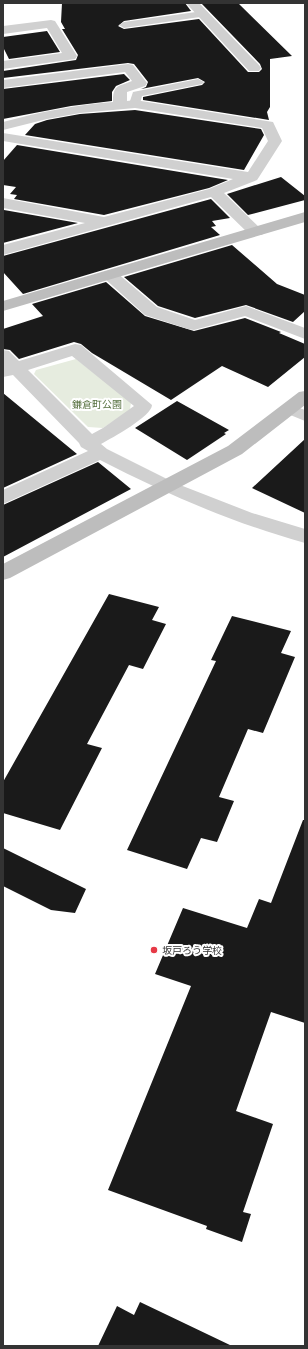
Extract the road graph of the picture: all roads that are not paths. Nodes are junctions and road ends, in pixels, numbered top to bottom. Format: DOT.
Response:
graph roads {
  1 [pos="192,3"];
  2 [pos="203,14"];
  3 [pos="124,25"];
  4 [pos="3,30"];
  5 [pos="3,65"];
  6 [pos="254,68"];
  7 [pos="198,82"];
  8 [pos="3,84"];
  9 [pos="135,104"];
  10 [pos="120,105"];
  11 [pos="3,126"];
  12 [pos="3,137"];
  13 [pos="252,177"];
  14 [pos="214,192"];
  15 [pos="3,203"];
  16 [pos="305,218"];
  17 [pos="104,222"];
  18 [pos="256,232"];
  19 [pos="3,250"];
  20 [pos="110,275"];
  21 [pos="3,306"];
  22 [pos="305,334"];
  23 [pos="7,365"];
  24 [pos="305,396"];
  25 [pos="297,413"];
  26 [pos="94,448"];
  27 [pos="168,487"];
  28 [pos="3,498"];
  29 [pos="305,536"];
  30 [pos="3,573"];
  1 -- 2 [label="street"];
  2 -- 3 [label="lane"];
  2 -- 6 [label="street"];
  4 -- 5 [label="street"];
  7 -- 9 [label="lane"];
  8 -- 10 [label="street"];
  9 -- 10 [label="street"];
  9 -- 13 [label="street"];
  10 -- 11 [label="street"];
  12 -- 13 [label="street"];
  13 -- 14 [label="street"];
  14 -- 17 [label="street"];
  14 -- 18 [label="street"];
  15 -- 17 [label="street"];
  16 -- 18 [label="street"];
  17 -- 19 [label="street"];
  18 -- 20 [label="street"];
  20 -- 21 [label="street"];
  20 -- 22 [label="street"];
  23 -- 26 [label="street"];
  23 -- 26 [label="street"];
  24 -- 25 [label="street"];
  25 -- 27 [label="street"];
  26 -- 27 [label="street"];
  26 -- 28 [label="street"];
  27 -- 29 [label="street"];
  27 -- 30 [label="street"];
}
